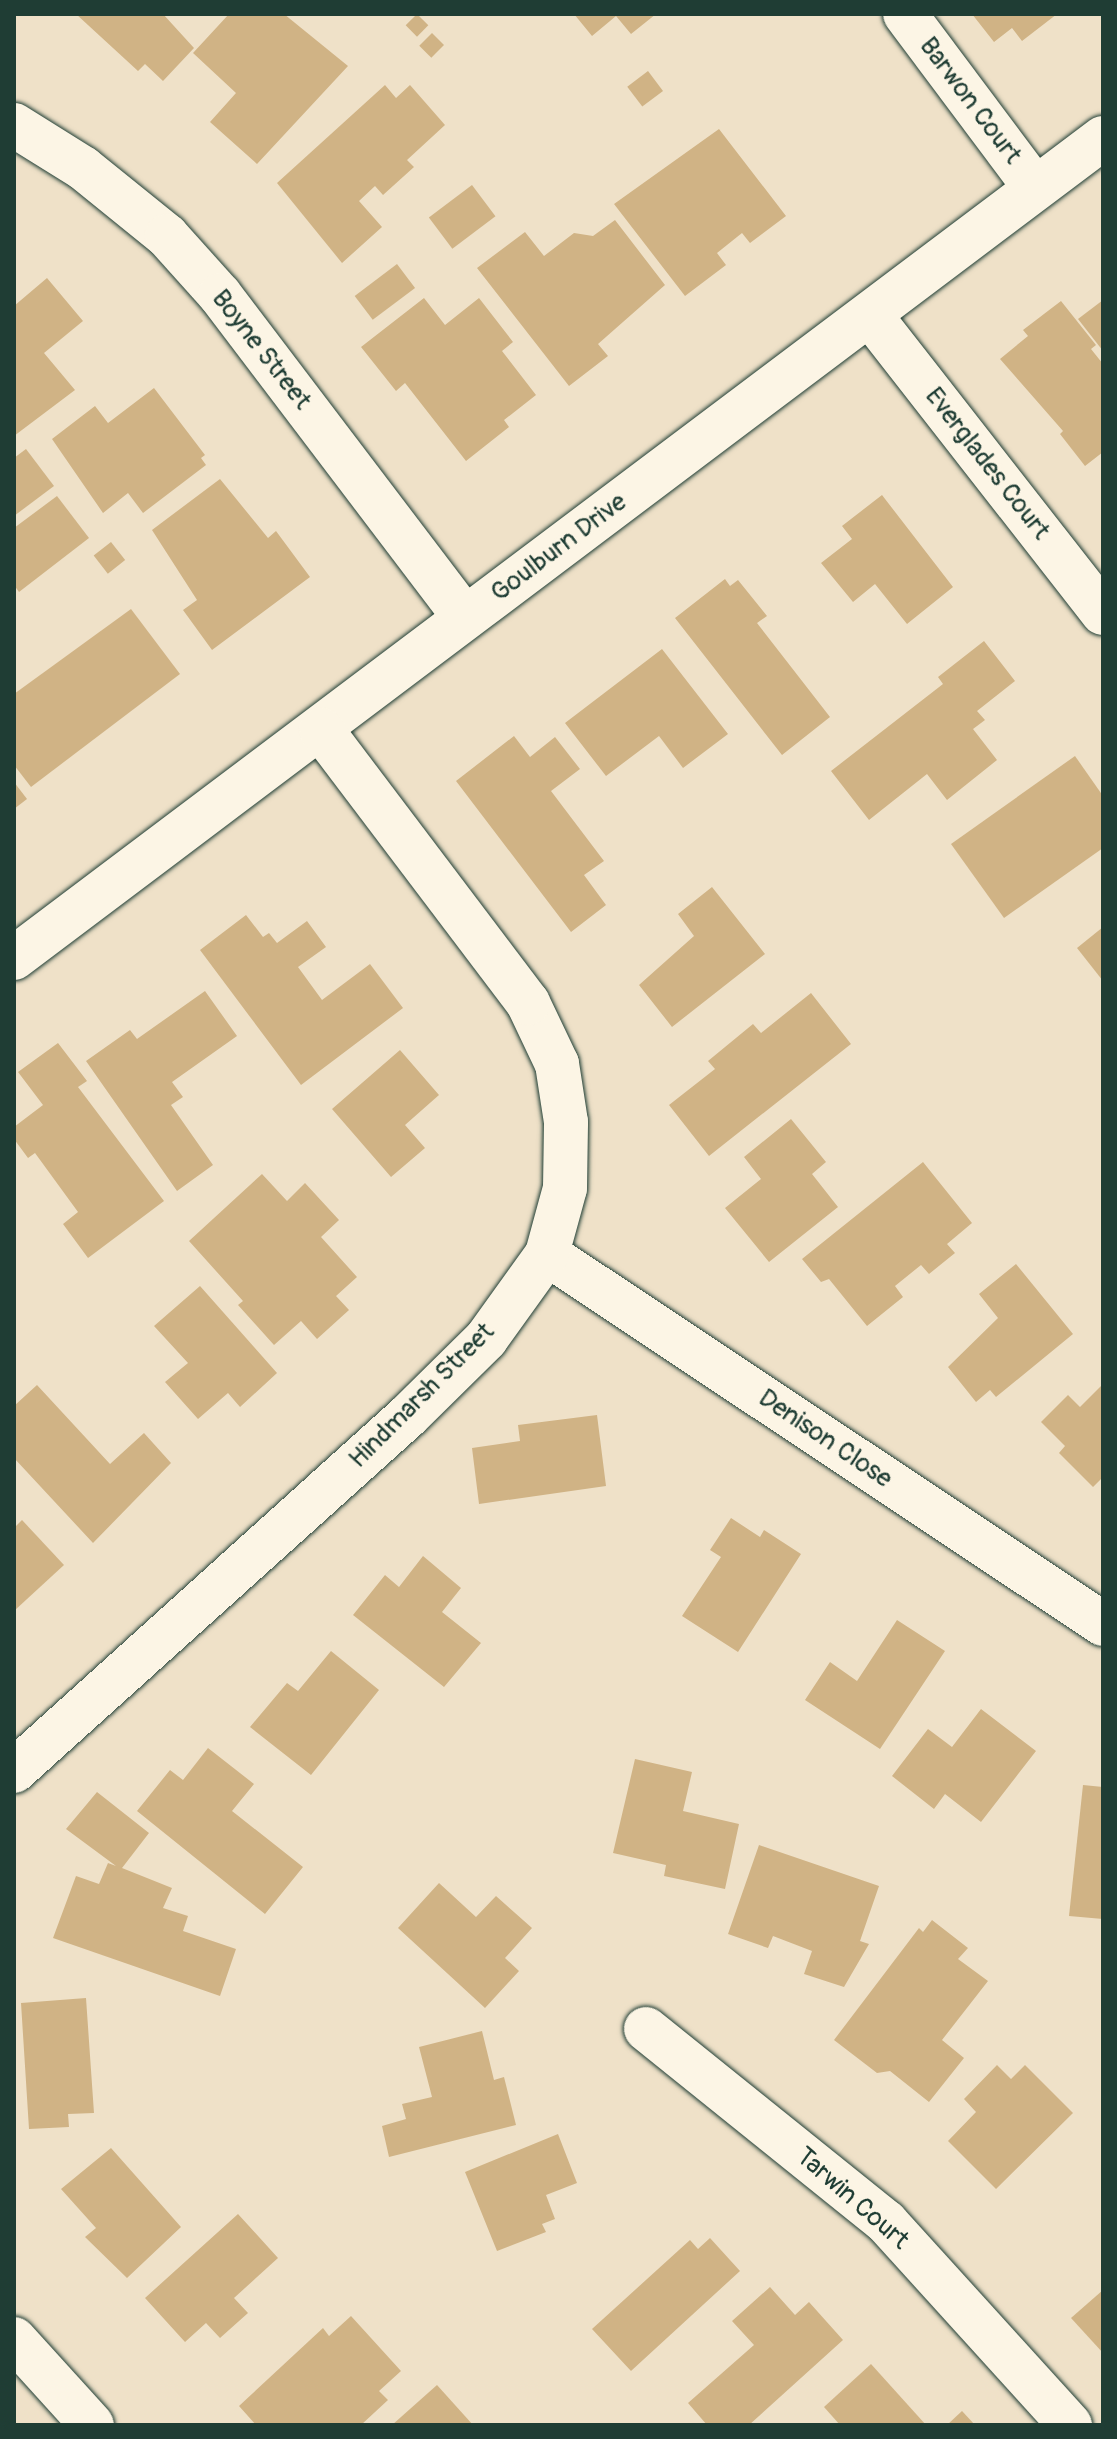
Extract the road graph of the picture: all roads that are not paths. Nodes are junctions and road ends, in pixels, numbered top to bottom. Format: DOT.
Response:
graph roads {
  1 [pos="905,14"];
  2 [pos="14,125"];
  3 [pos="1103,138"];
  4 [pos="1035,188"];
  5 [pos="870,315"];
  6 [pos="1103,613"];
  7 [pos="465,618"];
  8 [pos="321,729"];
  9 [pos="14,958"];
  10 [pos="547,1254"];
  11 [pos="1103,1624"];
  12 [pos="14,1771"];
  13 [pos="646,2029"];
  14 [pos="14,2339"];
  15 [pos="92,2425"];
  16 [pos="1070,2425"];
  1 -- 4 [label="street, Barwon Court"];
  2 -- 7 [label="street, Boyne Street"];
  3 -- 4 [label="street, Goulburn Drive"];
  4 -- 5 [label="street, Goulburn Drive"];
  5 -- 6 [label="street, Everglades Court"];
  5 -- 7 [label="street, Goulburn Drive"];
  7 -- 8 [label="street, Goulburn Drive"];
  8 -- 9 [label="street, Goulburn Drive"];
  8 -- 10 [label="street, Hindmarsh Street"];
  10 -- 11 [label="street, Denison Close"];
  10 -- 12 [label="street, Hindmarsh Street"];
  13 -- 16 [label="street, Tarwin Court"];
  14 -- 15 [label="street"];
}
